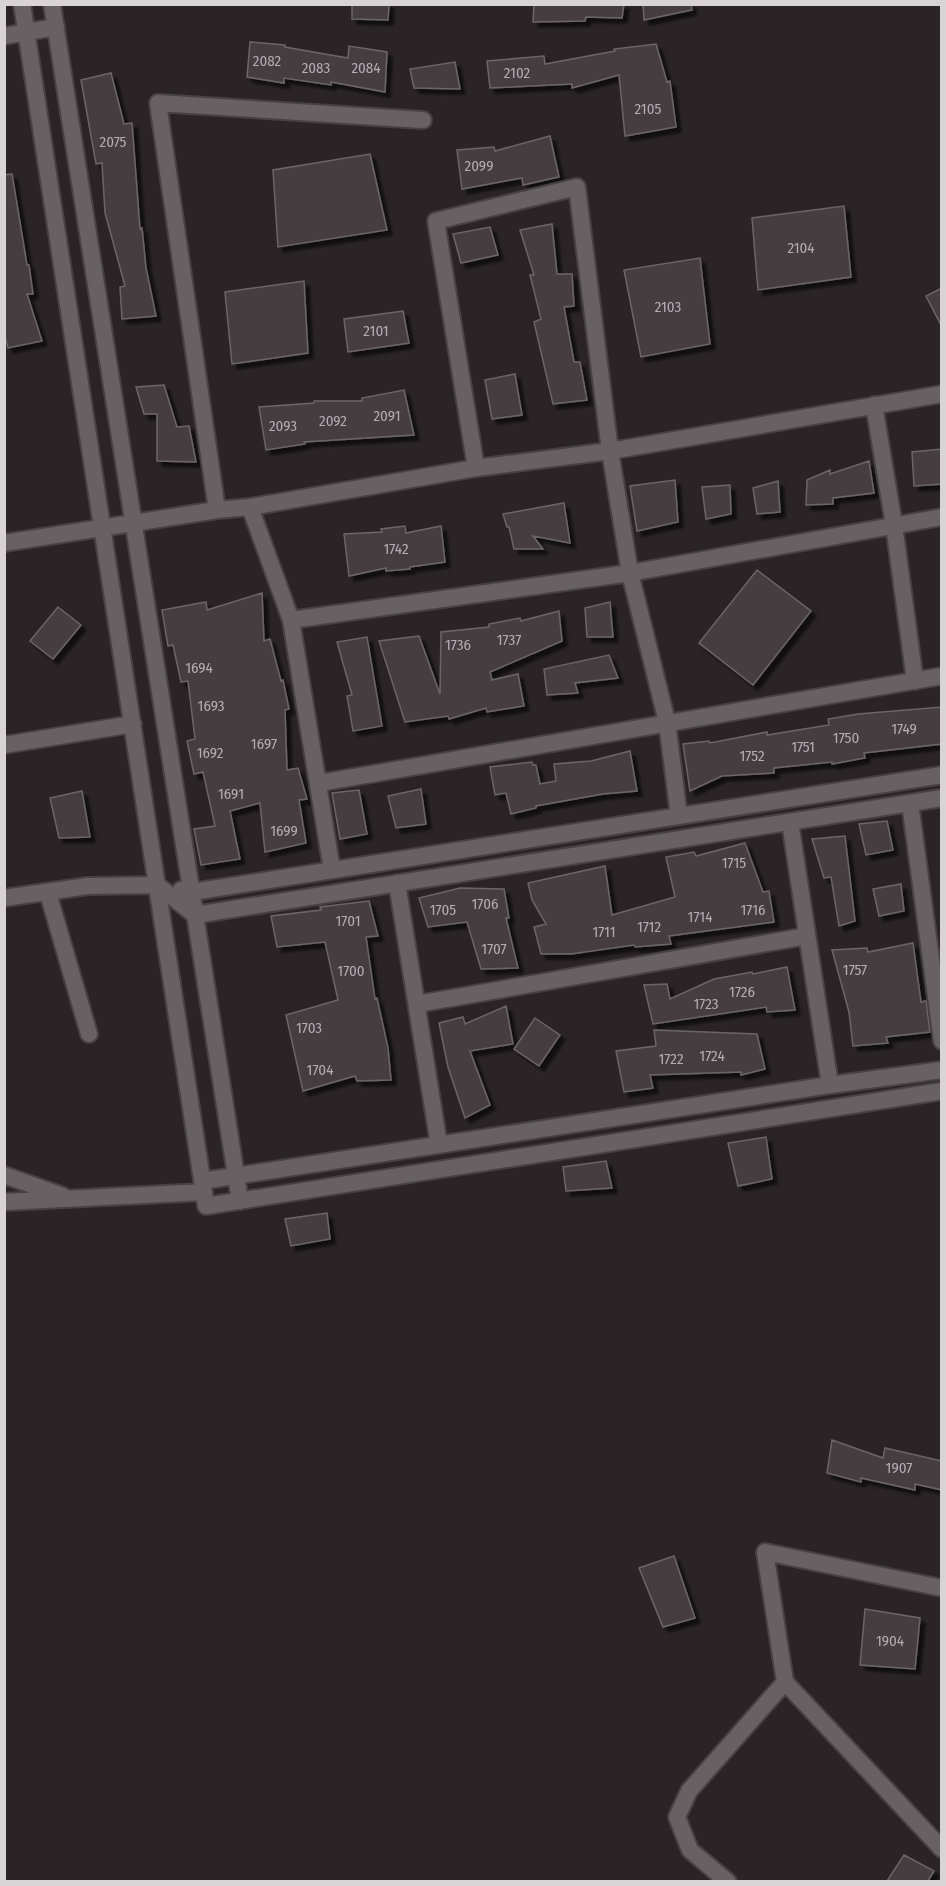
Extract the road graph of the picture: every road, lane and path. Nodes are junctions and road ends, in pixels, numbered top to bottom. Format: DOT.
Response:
graph roads {
  1 [pos="22,4"];
  2 [pos="52,4"];
  3 [pos="56,27"];
  4 [pos="26,32"];
  5 [pos="4,36"];
  6 [pos="423,120"];
  7 [pos="942,394"];
  8 [pos="874,405"];
  9 [pos="610,451"];
  10 [pos="477,468"];
  11 [pos="250,507"];
  12 [pos="217,510"];
  13 [pos="942,517"];
  14 [pos="134,523"];
  15 [pos="894,525"];
  16 [pos="103,528"];
  17 [pos="4,543"];
  18 [pos="630,573"];
  19 [pos="291,620"];
  20 [pos="942,676"];
  21 [pos="915,681"];
  22 [pos="667,722"];
  23 [pos="133,724"];
  24 [pos="4,745"];
  25 [pos="942,775"];
  26 [pos="319,783"];
  27 [pos="942,798"];
  28 [pos="910,803"];
  29 [pos="679,816"];
  30 [pos="789,822"];
  31 [pos="332,870"];
  32 [pos="397,883"];
  33 [pos="158,885"];
  34 [pos="48,892"];
  35 [pos="192,892"];
  36 [pos="6,893"];
  37 [pos="195,915"];
  38 [pos="934,926"];
  39 [pos="807,936"];
  40 [pos="417,1004"];
  41 [pos="89,1034"];
  42 [pos="942,1041"];
  43 [pos="942,1070"];
  44 [pos="830,1085"];
  45 [pos="942,1091"];
  46 [pos="439,1145"];
  47 [pos="4,1175"];
  48 [pos="236,1176"];
  49 [pos="203,1187"];
  50 [pos="72,1199"];
  51 [pos="240,1201"];
  52 [pos="4,1202"];
  53 [pos="942,1588"];
  54 [pos="785,1682"];
  55 [pos="942,1849"];
  56 [pos="728,1881"];
  1 -- 4 [label="street"];
  2 -- 3 [label="street"];
  3 -- 4 [label="street"];
  3 -- 14 [label="street"];
  4 -- 5 [label="street"];
  4 -- 16 [label="street"];
  6 -- 12 [label="street"];
  7 -- 8 [label="street"];
  8 -- 9 [label="street"];
  8 -- 15 [label="street"];
  9 -- 10 [label="street"];
  9 -- 10 [label="street"];
  9 -- 18 [label="street"];
  10 -- 11 [label="street"];
  11 -- 12 [label="street"];
  11 -- 19 [label="street"];
  12 -- 14 [label="street"];
  13 -- 15 [label="street"];
  14 -- 16 [label="street"];
  14 -- 35 [label="street"];
  15 -- 18 [label="street"];
  15 -- 21 [label="street"];
  16 -- 17 [label="street"];
  16 -- 23 [label="street"];
  18 -- 19 [label="street"];
  18 -- 22 [label="street"];
  19 -- 26 [label="street"];
  20 -- 21 [label="street"];
  21 -- 22 [label="street"];
  22 -- 26 [label="street"];
  22 -- 29 [label="street"];
  23 -- 24 [label="street"];
  23 -- 33 [label="street"];
  25 -- 29 [label="street"];
  26 -- 31 [label="street"];
  27 -- 28 [label="street"];
  28 -- 30 [label="street"];
  28 -- 38 [label="street"];
  29 -- 31 [label="street"];
  30 -- 32 [label="street"];
  30 -- 39 [label="street"];
  31 -- 35 [label="street"];
  32 -- 37 [label="street"];
  32 -- 40 [label="street"];
  33 -- 34 [label="street"];
  33 -- 35 [label="street"];
  33 -- 37 [label="street"];
  33 -- 49 [label="street"];
  34 -- 36 [label="street"];
  34 -- 41 [label="street"];
  35 -- 37 [label="street"];
  37 -- 48 [label="street"];
  38 -- 42 [label="street"];
  39 -- 40 [label="street"];
  39 -- 44 [label="street"];
  40 -- 46 [label="street"];
  43 -- 44 [label="street"];
  44 -- 46 [label="street"];
  45 -- 51 [label="street"];
  46 -- 48 [label="street"];
  47 -- 50 [label="street"];
  48 -- 49 [label="street"];
  48 -- 51 [label="street"];
  49 -- 50 [label="street"];
  49 -- 51 [label="street"];
  50 -- 52 [label="street"];
  53 -- 54 [label="street"];
  54 -- 55 [label="street"];
  54 -- 56 [label="street"];
}
